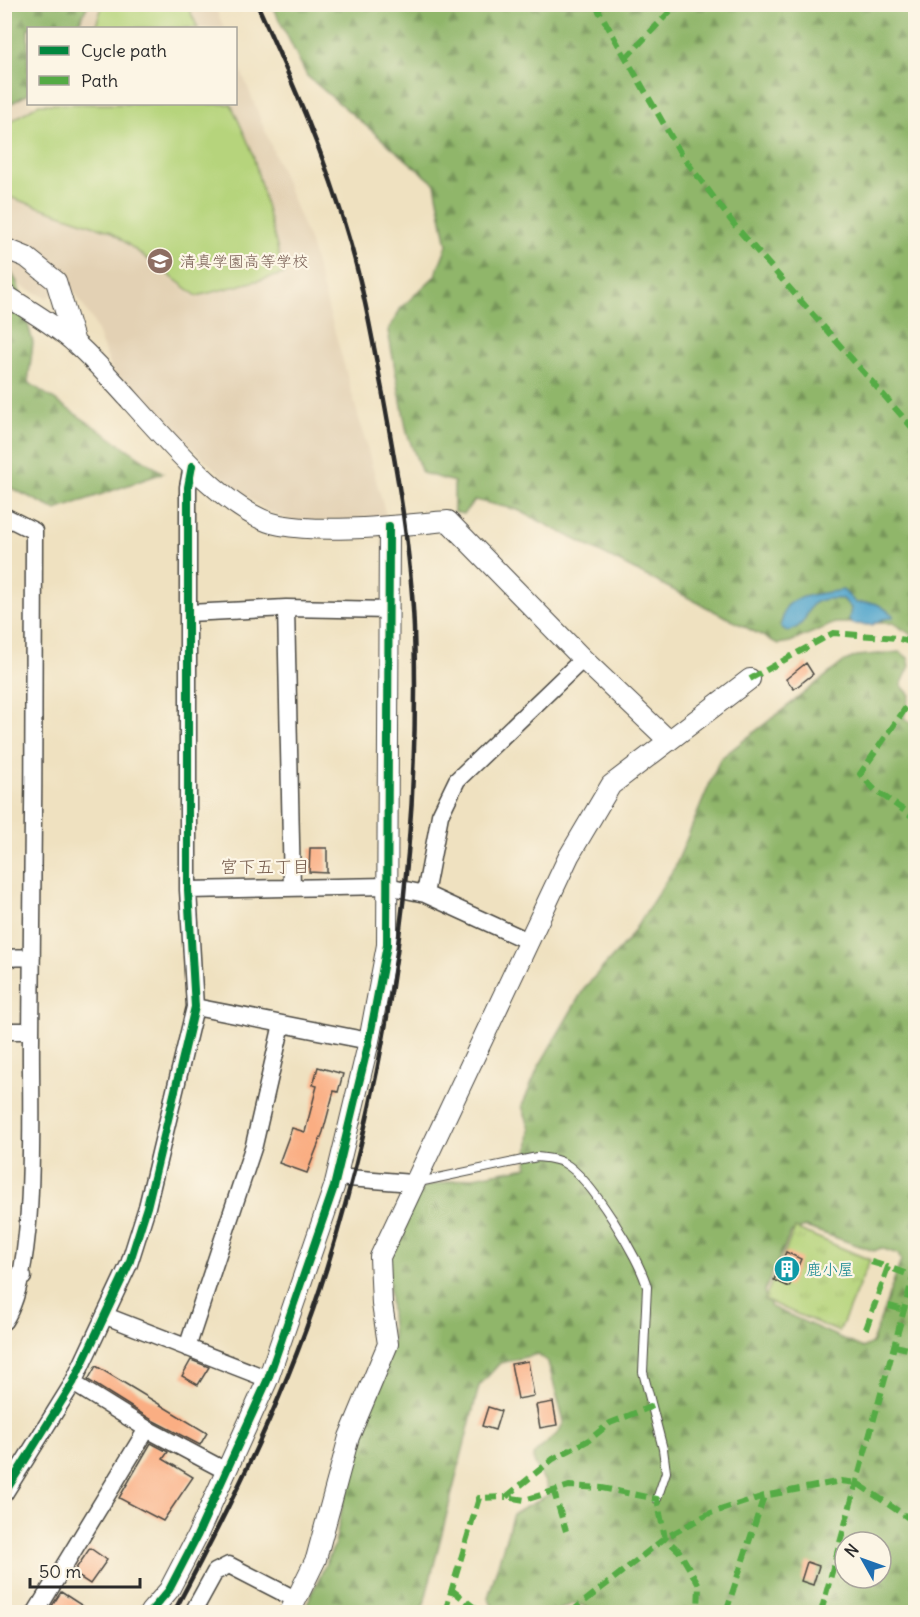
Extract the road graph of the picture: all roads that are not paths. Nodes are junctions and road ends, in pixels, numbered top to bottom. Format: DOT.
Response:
graph roads {
  1 [pos="4,248"];
  2 [pos="4,294"];
  3 [pos="75,343"];
  4 [pos="192,466"];
  5 [pos="4,516"];
  6 [pos="389,526"];
  7 [pos="286,608"];
  8 [pos="390,610"];
  9 [pos="189,613"];
  10 [pos="583,659"];
  11 [pos="750,679"];
  12 [pos="668,740"];
  13 [pos="387,886"];
  14 [pos="292,888"];
  15 [pos="188,890"];
  16 [pos="425,894"];
  17 [pos="528,941"];
  18 [pos="32,957"];
  19 [pos="4,958"];
  20 [pos="195,1007"];
  21 [pos="282,1024"];
  22 [pos="31,1030"];
  23 [pos="4,1031"];
  24 [pos="369,1041"];
  25 [pos="336,1177"];
  26 [pos="412,1183"];
  27 [pos="4,1277"];
  28 [pos="23,1277"];
  29 [pos="106,1316"];
  30 [pos="4,1322"];
  31 [pos="187,1348"];
  32 [pos="268,1379"];
  33 [pos="73,1383"];
  34 [pos="147,1429"];
  35 [pos="226,1471"];
  36 [pos="4,1494"];
  37 [pos="657,1499"];
  38 [pos="293,1606"];
  39 [pos="36,1612"];
  40 [pos="150,1612"];
  41 [pos="193,1612"];
  1 -- 3 [label="street"];
  2 -- 3 [label="street"];
  3 -- 4 [label="street"];
  4 -- 6 [label="street"];
  4 -- 9 [label="street"];
  5 -- 18 [label="street"];
  6 -- 8 [label="street"];
  6 -- 10 [label="street"];
  7 -- 8 [label="street"];
  7 -- 9 [label="street"];
  7 -- 14 [label="street"];
  8 -- 13 [label="street"];
  9 -- 15 [label="street"];
  10 -- 12 [label="street"];
  10 -- 16 [label="street"];
  11 -- 12 [label="street"];
  12 -- 17 [label="street"];
  13 -- 14 [label="street"];
  13 -- 16 [label="street"];
  13 -- 24 [label="street"];
  14 -- 15 [label="street"];
  15 -- 20 [label="street"];
  16 -- 17 [label="street"];
  17 -- 26 [label="street"];
  18 -- 19 [label="street"];
  18 -- 22 [label="street"];
  20 -- 21 [label="street"];
  20 -- 29 [label="street"];
  21 -- 24 [label="street"];
  21 -- 31 [label="street"];
  22 -- 23 [label="street"];
  22 -- 28 [label="street"];
  24 -- 25 [label="street"];
  25 -- 26 [label="street"];
  25 -- 32 [label="street"];
  26 -- 37 [label="lane"];
  26 -- 38 [label="street"];
  27 -- 28 [label="street"];
  28 -- 30 [label="street"];
  29 -- 31 [label="street"];
  29 -- 33 [label="street"];
  31 -- 32 [label="street"];
  32 -- 35 [label="street"];
  33 -- 34 [label="street"];
  33 -- 36 [label="street"];
  34 -- 35 [label="street"];
  34 -- 39 [label="street"];
  35 -- 40 [label="street"];
  38 -- 41 [label="street"];
}
